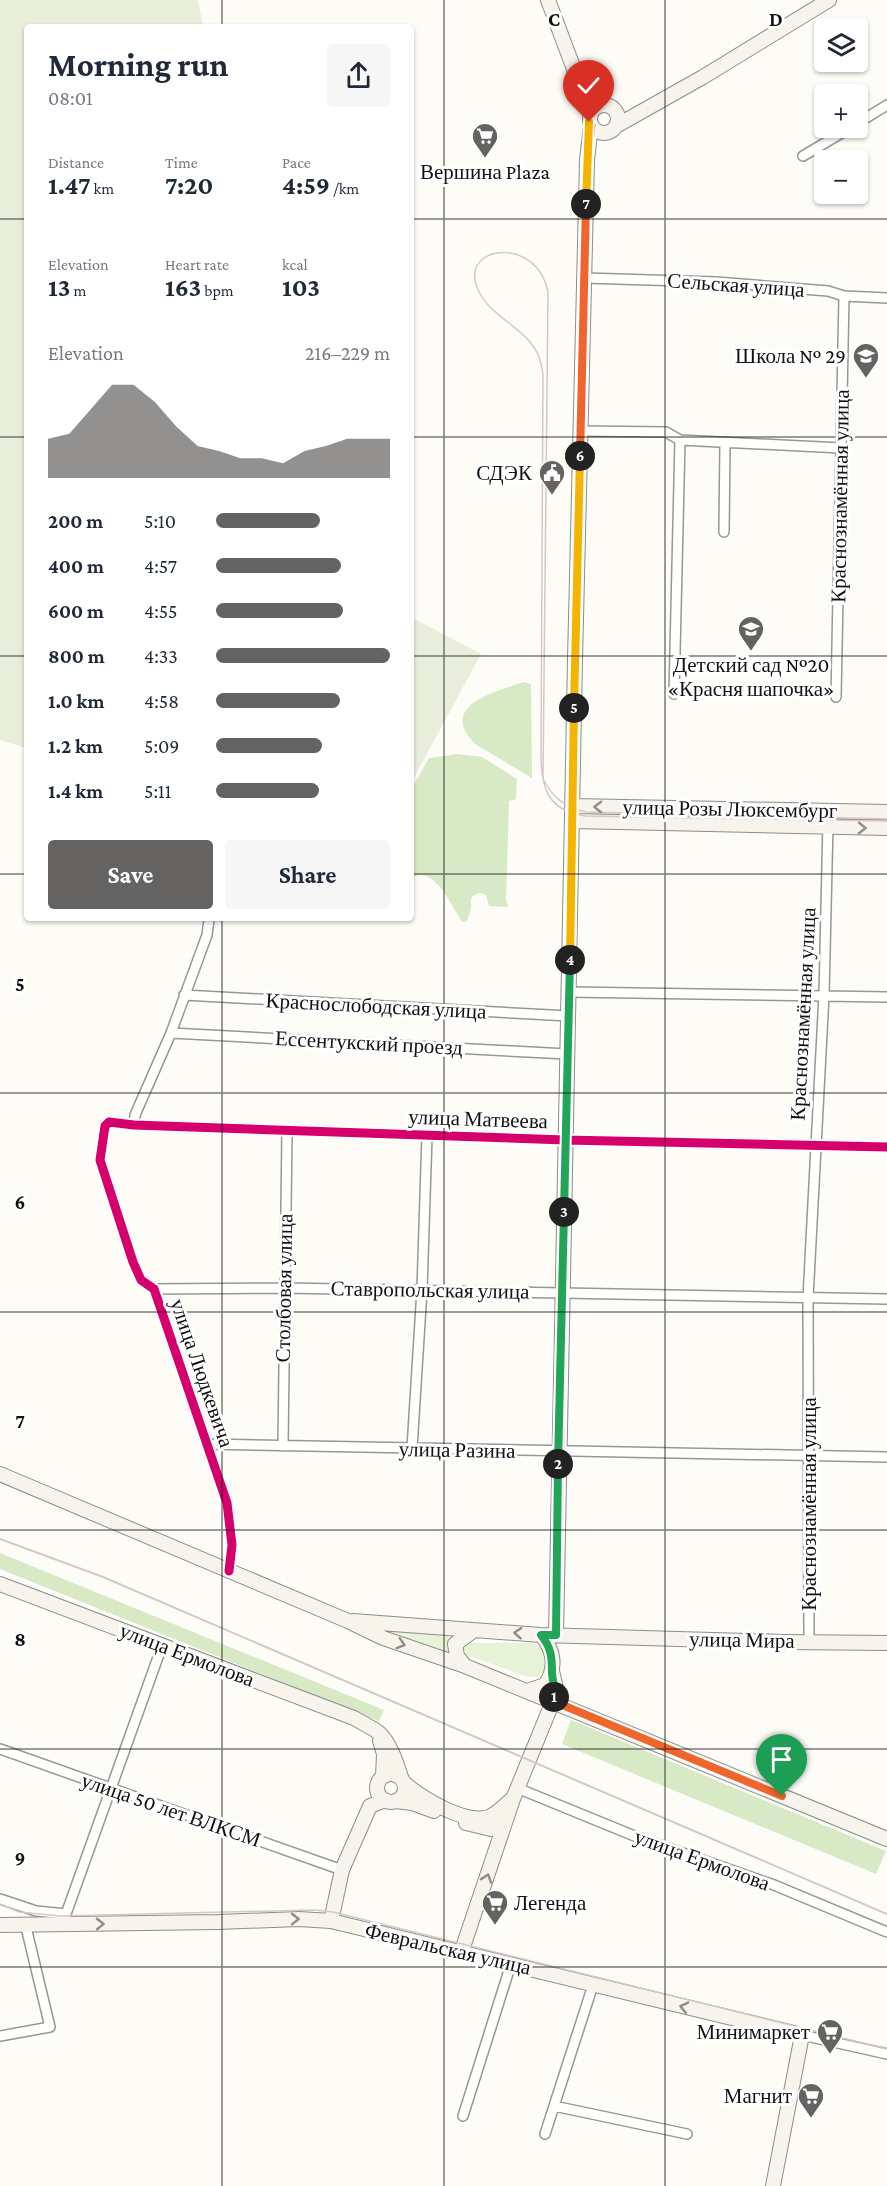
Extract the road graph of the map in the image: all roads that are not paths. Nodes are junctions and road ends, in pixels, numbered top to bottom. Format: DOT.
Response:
graph roads {
  1 [pos="548,0"];
  2 [pos="829,0"];
  3 [pos="659,102"];
  4 [pos="887,105"];
  5 [pos="613,107"];
  6 [pos="593,109"];
  7 [pos="868,117"];
  8 [pos="591,125"];
  9 [pos="610,130"];
  10 [pos="833,138"];
  11 [pos="803,156"];
  12 [pos="587,160"];
  13 [pos="584,278"];
  14 [pos="844,296"];
  15 [pos="887,298"];
  16 [pos="580,431"];
  17 [pos="680,440"];
  18 [pos="725,444"];
  19 [pos="841,448"];
  20 [pos="724,532"];
  21 [pos="674,694"];
  22 [pos="836,697"];
  23 [pos="573,806"];
  24 [pos="829,811"];
  25 [pos="887,812"];
  26 [pos="573,821"];
  27 [pos="828,827"];
  28 [pos="887,828"];
  29 [pos="209,921"];
  30 [pos="569,992"];
  31 [pos="184,995"];
  32 [pos="824,995"];
  33 [pos="887,997"];
  34 [pos="569,1016"];
  35 [pos="171,1033"];
  36 [pos="567,1054"];
  37 [pos="134,1125"];
  38 [pos="105,1126"];
  39 [pos="287,1131"];
  40 [pos="427,1135"];
  41 [pos="565,1140"];
  42 [pos="815,1146"];
  43 [pos="887,1147"];
  44 [pos="284,1288"];
  45 [pos="154,1289"];
  46 [pos="422,1290"];
  47 [pos="563,1293"];
  48 [pos="808,1298"];
  49 [pos="887,1299"];
  50 [pos="208,1444"];
  51 [pos="284,1446"];
  52 [pos="412,1448"];
  53 [pos="559,1452"];
  54 [pos="810,1455"];
  55 [pos="887,1457"];
  56 [pos="0,1474"];
  57 [pos="229,1571"];
  58 [pos="0,1584"];
  59 [pos="348,1621"];
  60 [pos="473,1631"];
  61 [pos="541,1635"];
  62 [pos="556,1635"];
  63 [pos="597,1636"];
  64 [pos="809,1642"];
  65 [pos="887,1643"];
  66 [pos="162,1646"];
  67 [pos="465,1666"];
  68 [pos="553,1668"];
  69 [pos="527,1691"];
  70 [pos="553,1701"];
  71 [pos="373,1729"];
  72 [pos="0,1749"];
  73 [pos="403,1781"];
  74 [pos="110,1788"];
  75 [pos="385,1792"];
  76 [pos="515,1793"];
  77 [pos="506,1820"];
  78 [pos="887,1839"];
  79 [pos="342,1870"];
  80 [pos="0,1899"];
  81 [pos="22,1907"];
  82 [pos="331,1921"];
  83 [pos="21,1924"];
  84 [pos="0,1925"];
  85 [pos="887,1932"];
  86 [pos="461,1953"];
  87 [pos="511,1964"];
  88 [pos="593,1985"];
  89 [pos="802,2035"];
  90 [pos="0,2036"];
  91 [pos="887,2054"];
  92 [pos="554,2106"];
  93 [pos="463,2116"];
  94 [pos="545,2134"];
  95 [pos="687,2134"];
  96 [pos="772,2186"];
  1 -- 6 [label="street"];
  2 -- 3 [label="street"];
  3 -- 5 [label="street"];
  3 -- 9 [label="street"];
  4 -- 7 [label="street"];
  5 -- 6 [label="street"];
  5 -- 9 [label="street"];
  6 -- 8 [label="street"];
  8 -- 9 [label="street"];
  8 -- 12 [label="street"];
  9 -- 12 [label="street"];
  10 -- 11 [label="street"];
  12 -- 13 [label="street"];
  13 -- 14 [label="street, Сельская улица"];
  13 -- 16 [label="street"];
  14 -- 15 [label="street, Сельская улица"];
  14 -- 19 [label="street, Краснознамённая улица"];
  16 -- 17 [label="street"];
  16 -- 23 [label="street"];
  17 -- 18 [label="street"];
  17 -- 21 [label="street"];
  18 -- 19 [label="street"];
  18 -- 20 [label="street"];
  19 -- 22 [label="street, Краснознамённая улица"];
  24 -- 23 [label="street, улица Розы Люксембург, one-way"];
  23 -- 26 [label="street"];
  24 -- 25 [label="street, улица Розы Люксембург"];
  24 -- 27 [label="street, Краснознамённая улица"];
  26 -- 27 [label="street, улица Розы Люксембург"];
  26 -- 30 [label="street"];
  27 -- 28 [label="street, улица Розы Люксембург, one-way"];
  27 -- 32 [label="street, Краснознамённая улица"];
  29 -- 31 [label="street"];
  30 -- 32 [label="street"];
  30 -- 34 [label="street"];
  31 -- 34 [label="street, Краснослободская улица"];
  31 -- 35 [label="street"];
  32 -- 33 [label="street"];
  32 -- 42 [label="street, Краснознамённая улица"];
  34 -- 36 [label="street"];
  35 -- 36 [label="street, Ессентукский проезд"];
  35 -- 37 [label="street"];
  36 -- 41 [label="street"];
  37 -- 38 [label="street, улица Матвеева"];
  37 -- 39 [label="street, улица Матвеева"];
  38 -- 45 [label="street, улица Людкевича"];
  39 -- 40 [label="street, улица Матвеева"];
  39 -- 44 [label="street, Столбовая улица"];
  40 -- 41 [label="street, улица Матвеева"];
  40 -- 46 [label="street"];
  41 -- 42 [label="street, улица Матвеева"];
  41 -- 47 [label="street"];
  42 -- 43 [label="street, улица Матвеева"];
  42 -- 48 [label="street, Краснознамённая улица"];
  44 -- 45 [label="street, Ставропольская улица"];
  44 -- 46 [label="street, Ставропольская улица"];
  44 -- 51 [label="street, Столбовая улица"];
  45 -- 50 [label="street, улица Людкевича"];
  46 -- 47 [label="street, Ставропольская улица"];
  46 -- 52 [label="street"];
  47 -- 48 [label="street, Ставропольская улица"];
  47 -- 53 [label="street"];
  48 -- 49 [label="street, Ставропольская улица"];
  48 -- 54 [label="street, Краснознамённая улица"];
  50 -- 51 [label="street, улица Разина"];
  50 -- 57 [label="street, улица Людкевича"];
  51 -- 52 [label="street, улица Разина"];
  52 -- 53 [label="street, улица Разина"];
  53 -- 54 [label="street, улица Разина"];
  53 -- 62 [label="street"];
  54 -- 55 [label="street, улица Разина"];
  54 -- 64 [label="street, Краснознамённая улица"];
  56 -- 57 [label="street"];
  57 -- 59 [label="street"];
  58 -- 66 [label="street, улица Ермолова"];
  59 -- 60 [label="street, улица Мира"];
  59 -- 67 [label="street, one-way"];
  61 -- 60 [label="street, улица Мира, one-way"];
  60 -- 67 [label="street"];
  61 -- 62 [label="street, улица Мира"];
  61 -- 68 [label="street"];
  62 -- 63 [label="street, улица Мира"];
  63 -- 64 [label="street, улица Мира"];
  63 -- 68 [label="street, улица Мира"];
  64 -- 65 [label="street, улица Мира"];
  66 -- 71 [label="street, улица Ермолова"];
  66 -- 74 [label="street"];
  67 -- 69 [label="street"];
  68 -- 69 [label="street, улица Мира"];
  68 -- 70 [label="street"];
  69 -- 70 [label="street"];
  70 -- 76 [label="street"];
  70 -- 78 [label="street"];
  71 -- 73 [label="street, улица Ермолова"];
  71 -- 75 [label="street"];
  72 -- 74 [label="street, улица 50 лет ВЛКСМ"];
  73 -- 75 [label="street"];
  73 -- 75 [label="street"];
  73 -- 76 [label="street"];
  74 -- 79 [label="street, улица 50 лет ВЛКСМ"];
  74 -- 81 [label="street"];
  75 -- 77 [label="street"];
  75 -- 79 [label="street"];
  76 -- 77 [label="street"];
  76 -- 85 [label="street, улица Ермолова"];
  86 -- 77 [label="street, one-way"];
  79 -- 82 [label="street"];
  80 -- 81 [label="street"];
  81 -- 83 [label="street"];
  83 -- 82 [label="street, Февральская улица, one-way"];
  82 -- 86 [label="street, Февральская улица"];
  83 -- 84 [label="street, Февральская улица"];
  83 -- 90 [label="street"];
  86 -- 87 [label="street, Февральская улица"];
  87 -- 88 [label="street, Февральская улица"];
  87 -- 93 [label="street"];
  89 -- 88 [label="street, Февральская улица, one-way"];
  88 -- 92 [label="street"];
  89 -- 91 [label="street, Февральская улица"];
  89 -- 96 [label="street"];
  92 -- 94 [label="street"];
  92 -- 95 [label="street"];
}
